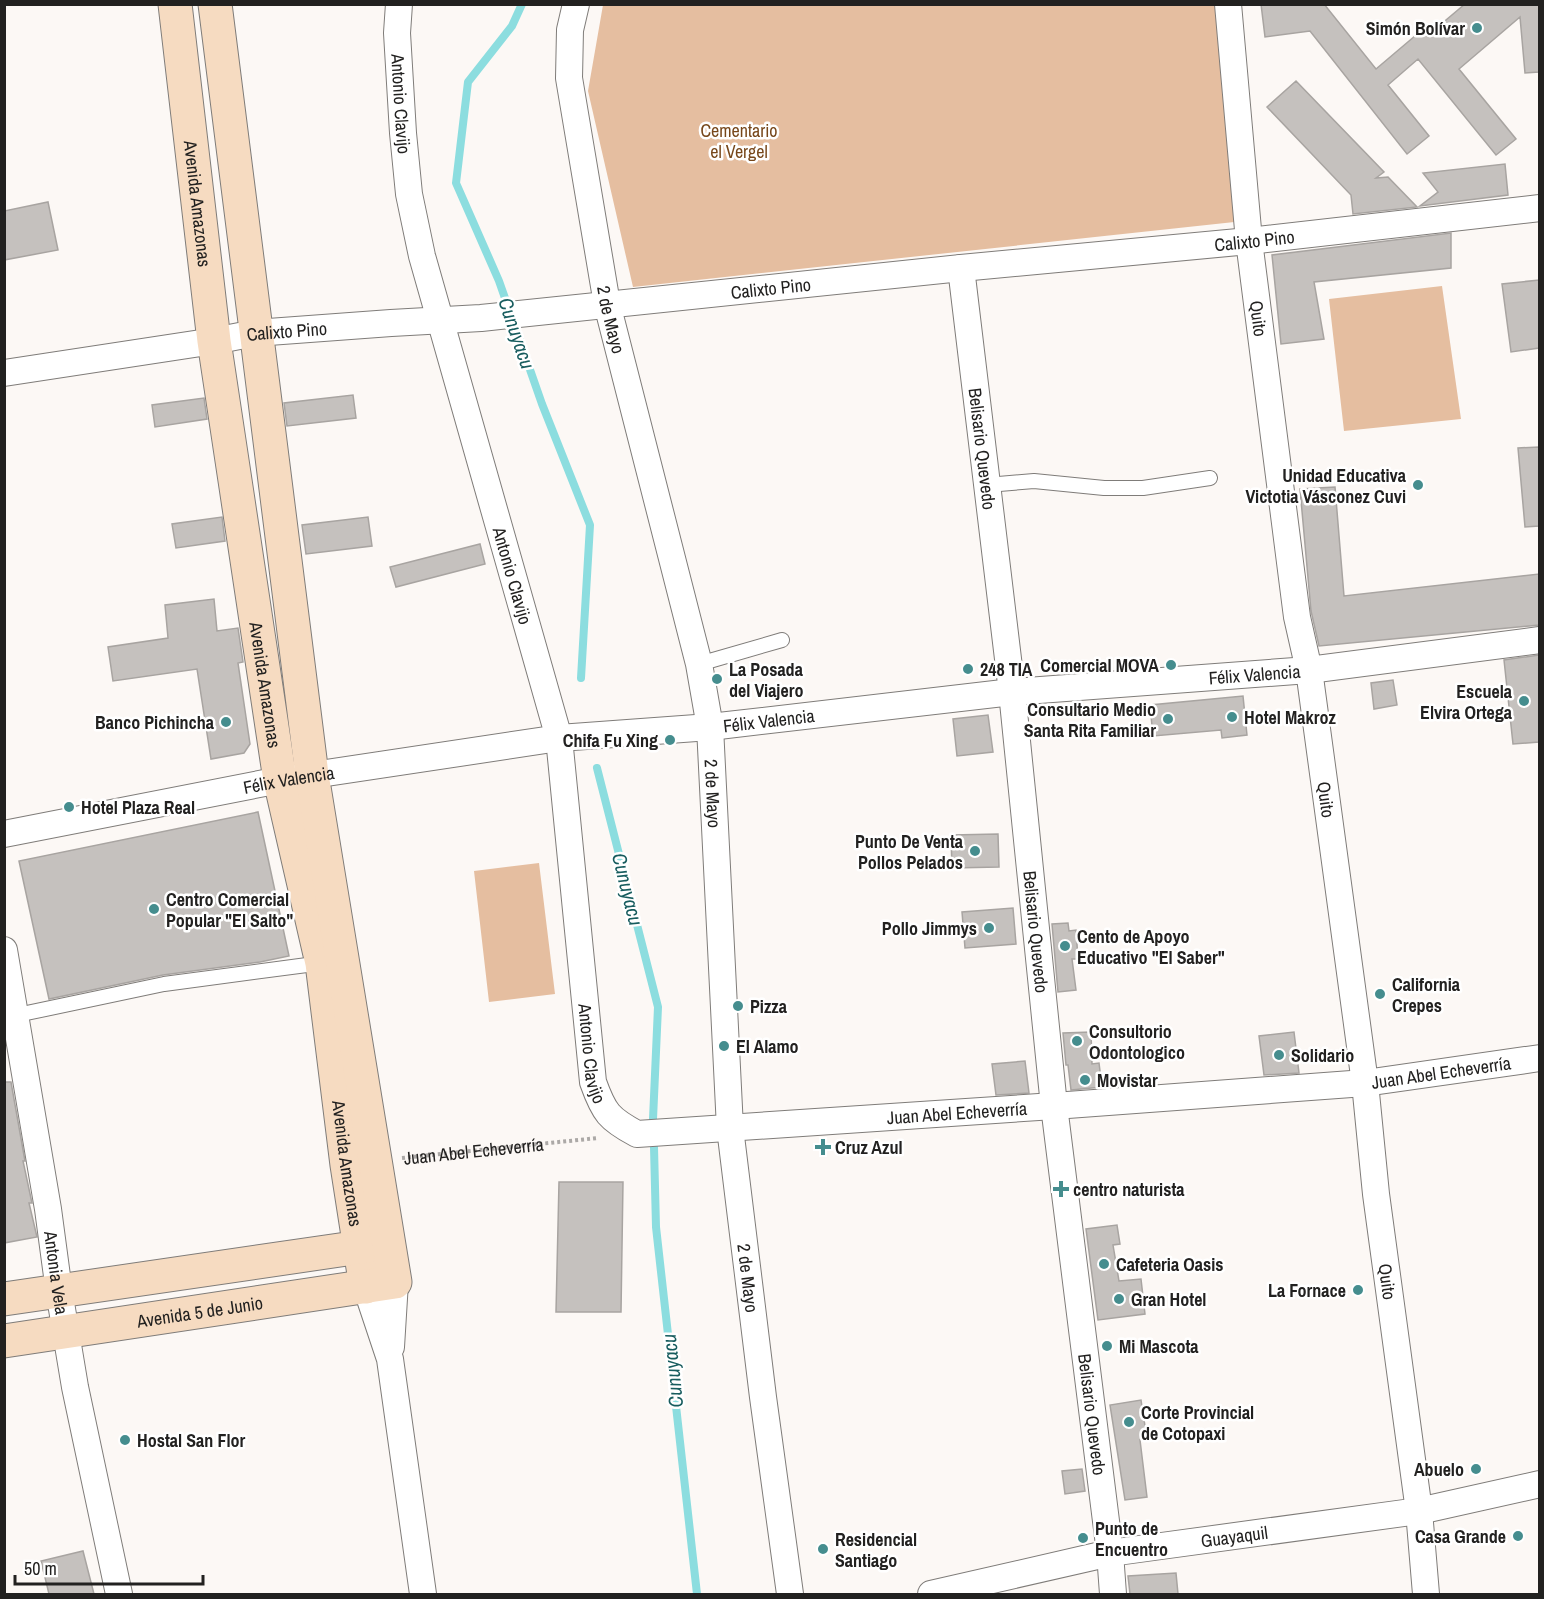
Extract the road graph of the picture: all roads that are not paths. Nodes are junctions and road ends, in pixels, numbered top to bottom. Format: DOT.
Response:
graph roads {
  1 [pos="175,4"];
  2 [pos="215,4"];
  3 [pos="399,4"];
  4 [pos="576,4"];
  5 [pos="1228,4"];
  6 [pos="1539,208"];
  7 [pos="1249,241"];
  8 [pos="960,268"];
  9 [pos="607,304"];
  10 [pos="442,320"];
  11 [pos="255,333"];
  12 [pos="214,341"];
  13 [pos="4,373"];
  14 [pos="1210,478"];
  15 [pos="987,485"];
  16 [pos="782,640"];
  17 [pos="1539,640"];
  18 [pos="699,664"];
  19 [pos="1309,670"];
  20 [pos="1012,692"];
  21 [pos="710,727"];
  22 [pos="559,738"];
  23 [pos="312,775"];
  24 [pos="280,780"];
  25 [pos="4,834"];
  26 [pos="4,950"];
  27 [pos="332,961"];
  28 [pos="17,1015"];
  29 [pos="1539,1058"];
  30 [pos="1365,1083"];
  31 [pos="1054,1106"];
  32 [pos="729,1128"];
  33 [pos="638,1134"];
  34 [pos="374,1245"];
  35 [pos="381,1284"];
  36 [pos="59,1291"];
  37 [pos="4,1299"];
  38 [pos="66,1333"];
  39 [pos="4,1341"];
  40 [pos="1539,1484"];
  41 [pos="1419,1511"];
  42 [pos="1110,1553"];
  43 [pos="119,1594"];
  44 [pos="423,1594"];
  45 [pos="790,1594"];
  46 [pos="931,1594"];
  47 [pos="1113,1594"];
  48 [pos="1426,1594"];
  1 -- 12 [label="main road, Avenida Amazonas"];
  2 -- 11 [label="main road, Avenida Amazonas"];
  3 -- 10 [label="street, Antonio Clavijo"];
  4 -- 9 [label="street, 2 de Mayo"];
  5 -- 7 [label="street, Quito"];
  6 -- 7 [label="street, Calixto Pino"];
  7 -- 8 [label="street, Calixto Pino"];
  7 -- 19 [label="street, Quito"];
  8 -- 9 [label="street, Calixto Pino"];
  8 -- 15 [label="street, Belisario Quevedo"];
  9 -- 10 [label="street, Calixto Pino"];
  9 -- 18 [label="street, 2 de Mayo"];
  10 -- 11 [label="street, Calixto Pino"];
  10 -- 22 [label="street, Antonio Clavijo"];
  11 -- 12 [label="street, Calixto Pino"];
  11 -- 23 [label="main road, Avenida Amazonas"];
  12 -- 13 [label="street, Calixto Pino"];
  12 -- 24 [label="main road, Avenida Amazonas"];
  14 -- 15 [label="lane"];
  15 -- 20 [label="street, Belisario Quevedo"];
  16 -- 18 [label="lane"];
  17 -- 19 [label="street, Félix Valencia"];
  18 -- 21 [label="street, 2 de Mayo"];
  19 -- 20 [label="street, Félix Valencia"];
  19 -- 30 [label="street, Quito"];
  20 -- 21 [label="street, Félix Valencia"];
  20 -- 31 [label="street, Belisario Quevedo"];
  21 -- 22 [label="street, Félix Valencia"];
  21 -- 32 [label="street, 2 de Mayo"];
  22 -- 23 [label="street, Félix Valencia"];
  22 -- 33 [label="street, Antonio Clavijo"];
  23 -- 24 [label="street, Félix Valencia"];
  23 -- 27 [label="main road, Avenida Amazonas"];
  24 -- 25 [label="street, Félix Valencia"];
  24 -- 27 [label="main road, Avenida Amazonas"];
  26 -- 28 [label="street, Antonia Vela"];
  27 -- 28 [label="lane"];
  27 -- 34 [label="main road, Avenida Amazonas"];
  27 -- 34 [label="main road, Avenida Amazonas"];
  28 -- 36 [label="street, Antonia Vela"];
  29 -- 30 [label="street, Juan Abel Echeverría"];
  30 -- 31 [label="street, Juan Abel Echeverría"];
  30 -- 41 [label="street, Quito"];
  31 -- 32 [label="street, Juan Abel Echeverría"];
  31 -- 42 [label="street, Belisario Quevedo"];
  32 -- 33 [label="street, Juan Abel Echeverría"];
  32 -- 45 [label="street, 2 de Mayo"];
  34 -- 35 [label="main road, Avenida Amazonas"];
  34 -- 36 [label="main road"];
  35 -- 38 [label="main road, Avenida 5 de Junio"];
  35 -- 44 [label="street, Avenida Amazonas"];
  36 -- 37 [label="main road"];
  36 -- 38 [label="street, Antonia Vela"];
  38 -- 39 [label="main road, Avenida 5 de Junio"];
  38 -- 43 [label="street, Antonia Vela"];
  40 -- 41 [label="street, Guayaquil"];
  41 -- 42 [label="street, Guayaquil"];
  41 -- 48 [label="street, Quito"];
  42 -- 46 [label="street, Guayaquil"];
  42 -- 47 [label="street, Belisario Quevedo"];
}
